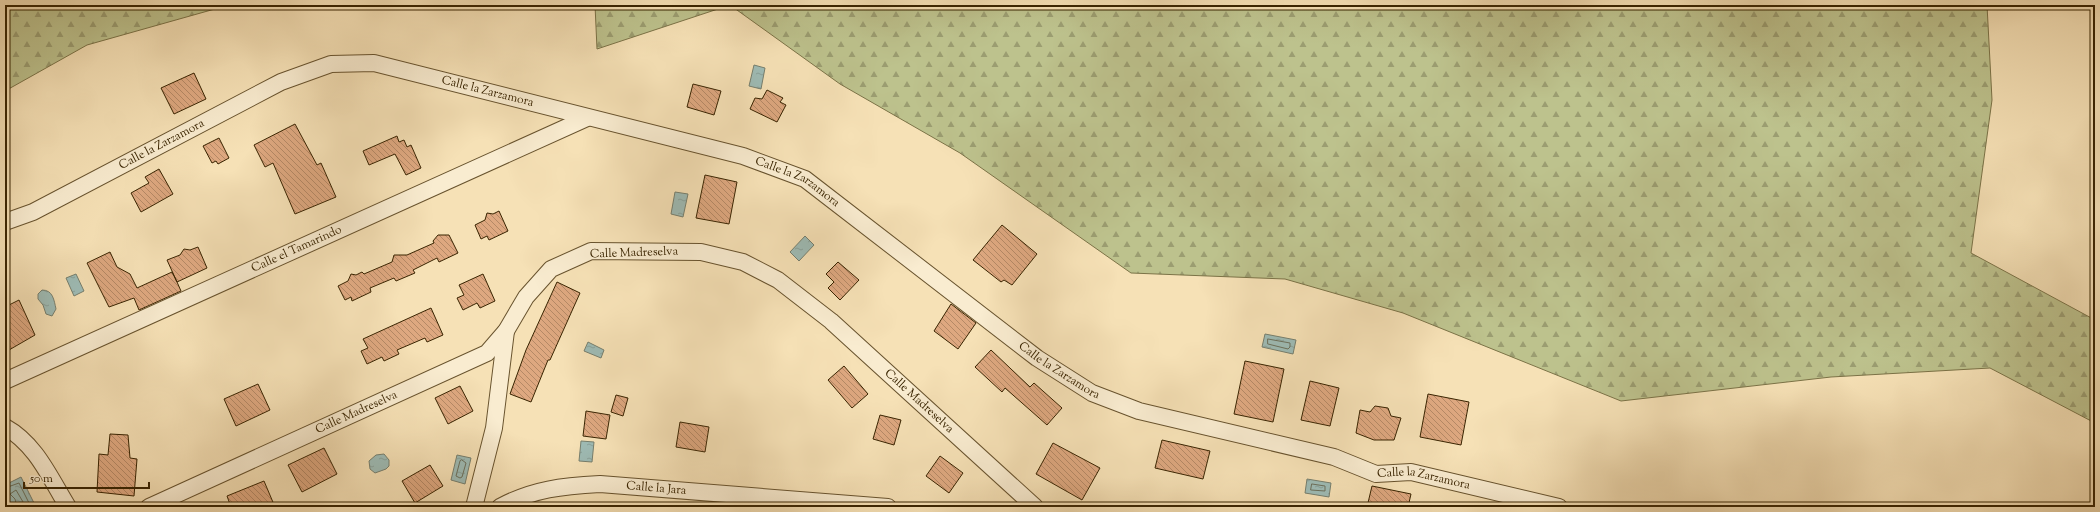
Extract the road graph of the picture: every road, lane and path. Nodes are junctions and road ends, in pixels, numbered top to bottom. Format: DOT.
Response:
graph roads {
  1 [pos="587,118"];
  2 [pos="5,222"];
  3 [pos="506,331"];
  4 [pos="5,381"];
  5 [pos="5,427"];
  6 [pos="68,507"];
  7 [pos="149,507"];
  8 [pos="474,507"];
  9 [pos="500,507"];
  10 [pos="888,507"];
  11 [pos="1035,507"];
  12 [pos="1558,507"];
  1 -- 2 [label="street, Calle la Zarzamora"];
  1 -- 4 [label="street, Calle el Tamarindo"];
  1 -- 12 [label="street, Calle la Zarzamora"];
  3 -- 7 [label="street, Calle Madreselva"];
  3 -- 8 [label="street"];
  3 -- 11 [label="street, Calle Madreselva"];
  5 -- 6 [label="street"];
  9 -- 10 [label="street, Calle la Jara"];
}
